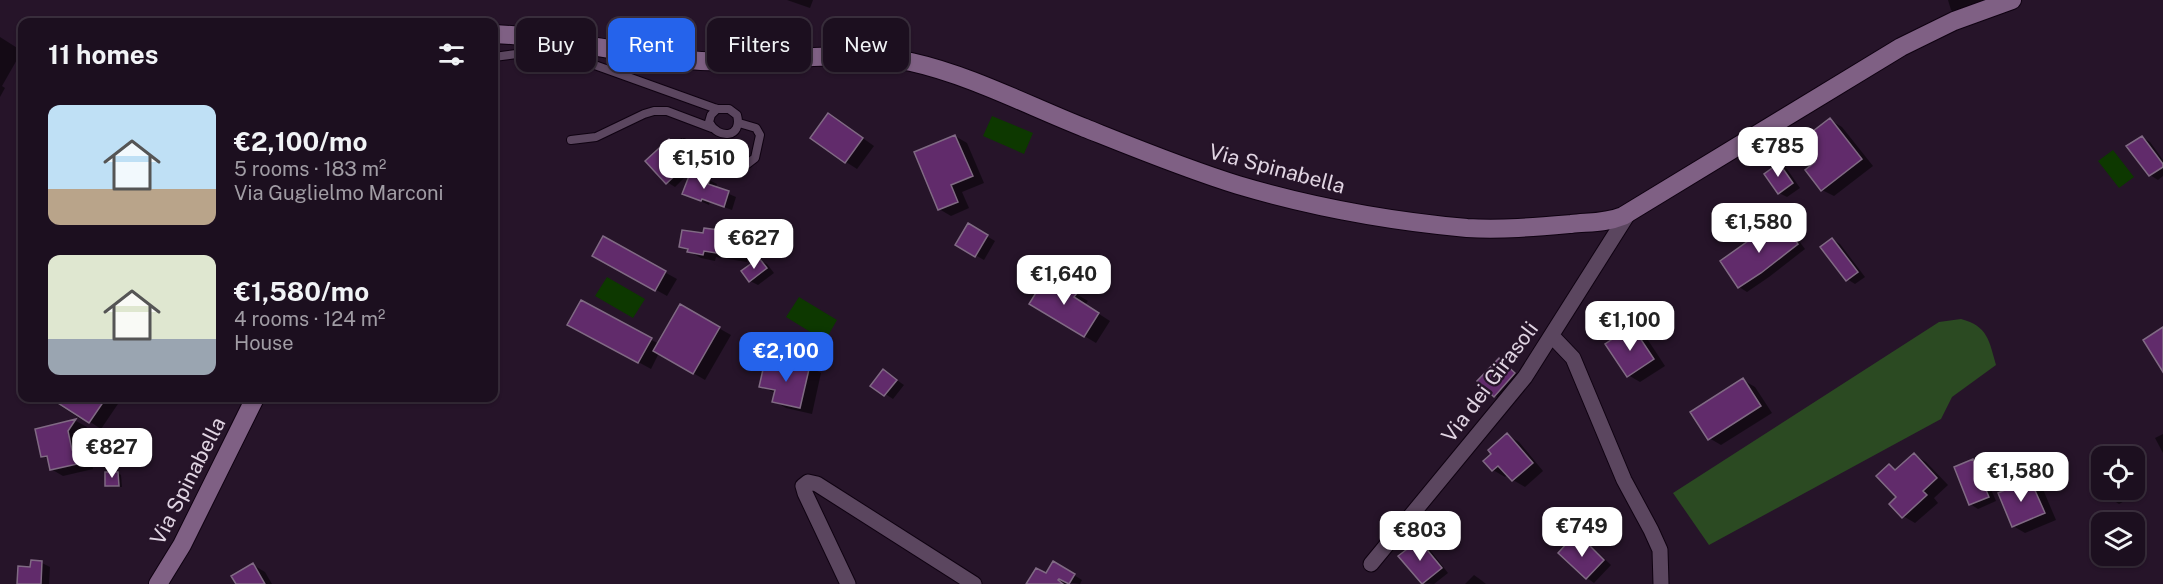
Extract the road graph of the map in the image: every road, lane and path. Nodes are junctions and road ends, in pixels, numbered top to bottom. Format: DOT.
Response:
graph roads {
  1 [pos="2012,0"];
  2 [pos="498,35"];
  3 [pos="516,38"];
  4 [pos="596,50"];
  5 [pos="516,54"];
  6 [pos="498,56"];
  7 [pos="596,60"];
  8 [pos="717,109"];
  9 [pos="739,123"];
  10 [pos="712,128"];
  11 [pos="572,140"];
  12 [pos="683,143"];
  13 [pos="1628,214"];
  14 [pos="1552,336"];
  15 [pos="253,402"];
  16 [pos="1371,564"];
  17 [pos="158,584"];
  18 [pos="848,584"];
  19 [pos="974,584"];
  20 [pos="1661,584"];
  1 -- 13 [label="street, Via Spinabella"];
  2 -- 3 [label="street, Via Spinabella"];
  4 -- 13 [label="street, Via Spinabella"];
  5 -- 6 [label="lane"];
  7 -- 8 [label="lane"];
  8 -- 9 [label="lane"];
  8 -- 10 [label="lane"];
  9 -- 10 [label="lane"];
  9 -- 12 [label="lane"];
  10 -- 11 [label="lane"];
  13 -- 14 [label="street, Via dei Girasoli"];
  14 -- 16 [label="street, Via dei Girasoli"];
  14 -- 20 [label="street"];
  15 -- 17 [label="street, Via Spinabella"];
  18 -- 19 [label="street"];
}
